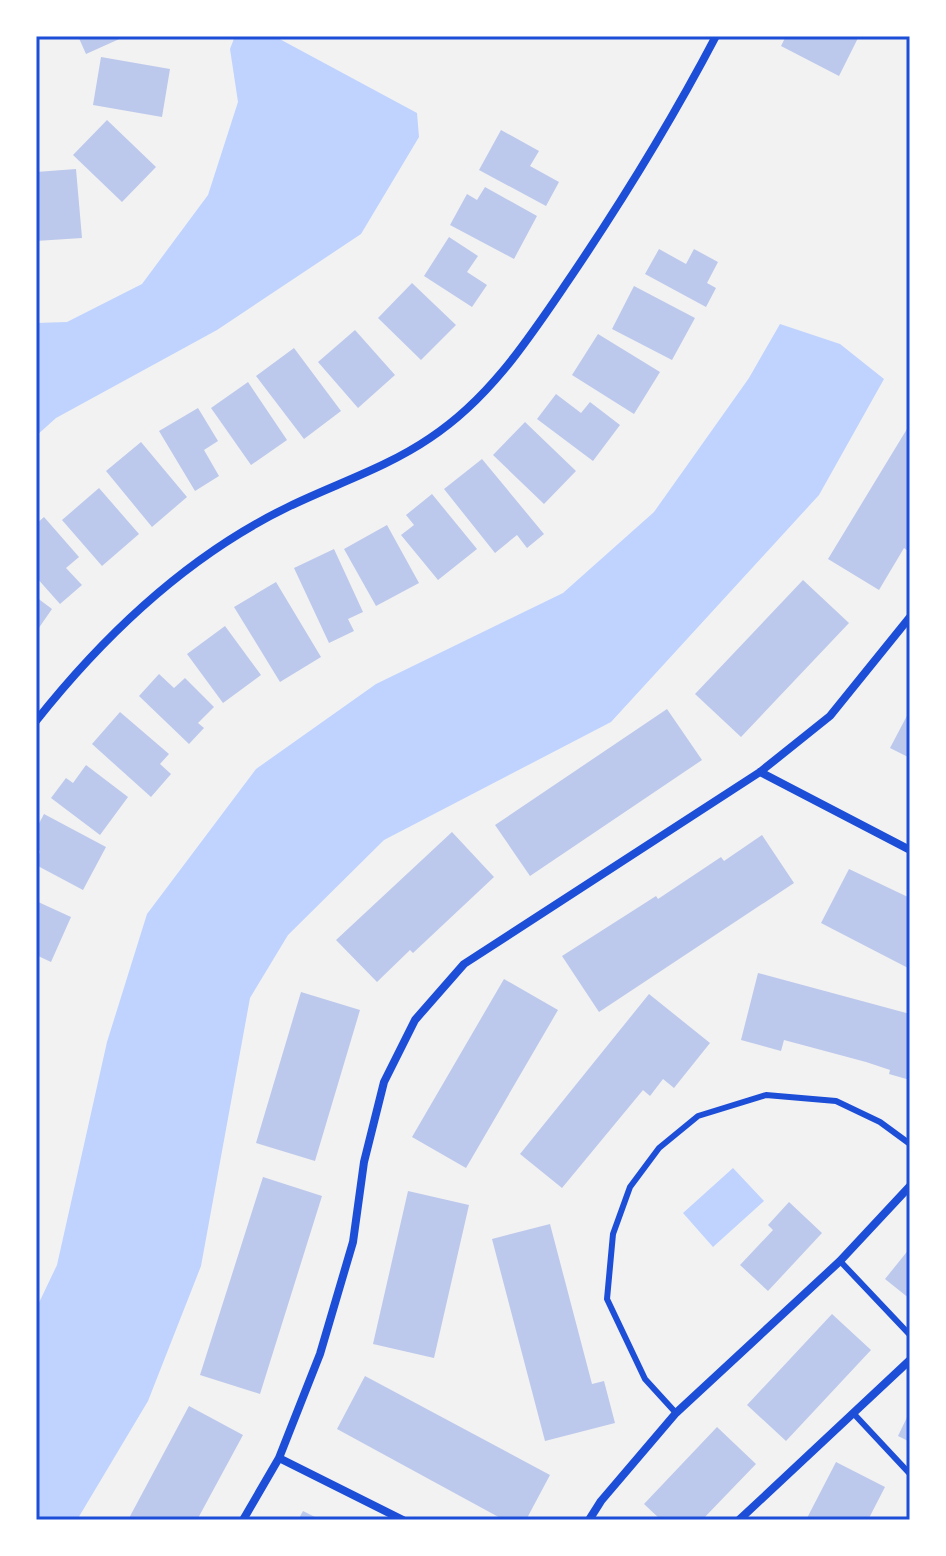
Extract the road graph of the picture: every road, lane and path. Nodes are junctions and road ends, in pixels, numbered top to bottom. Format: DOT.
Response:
graph roads {
  1 [pos="716,36"];
  2 [pos="910,617"];
  3 [pos="36,721"];
  4 [pos="760,772"];
  5 [pos="910,850"];
  6 [pos="910,1144"];
  7 [pos="910,1186"];
  8 [pos="840,1261"];
  9 [pos="910,1335"];
  10 [pos="910,1360"];
  11 [pos="676,1413"];
  12 [pos="854,1414"];
  13 [pos="279,1458"];
  14 [pos="910,1474"];
  15 [pos="243,1520"];
  16 [pos="403,1520"];
  17 [pos="589,1520"];
  18 [pos="739,1520"];
  1 -- 3 [label="street"];
  2 -- 4 [label="street"];
  4 -- 5 [label="street"];
  4 -- 13 [label="street"];
  6 -- 11 [label="lane"];
  7 -- 8 [label="street"];
  8 -- 9 [label="lane"];
  8 -- 11 [label="street"];
  10 -- 12 [label="street"];
  11 -- 17 [label="street"];
  12 -- 14 [label="lane"];
  12 -- 18 [label="street"];
  13 -- 15 [label="street"];
  13 -- 16 [label="street"];
}
